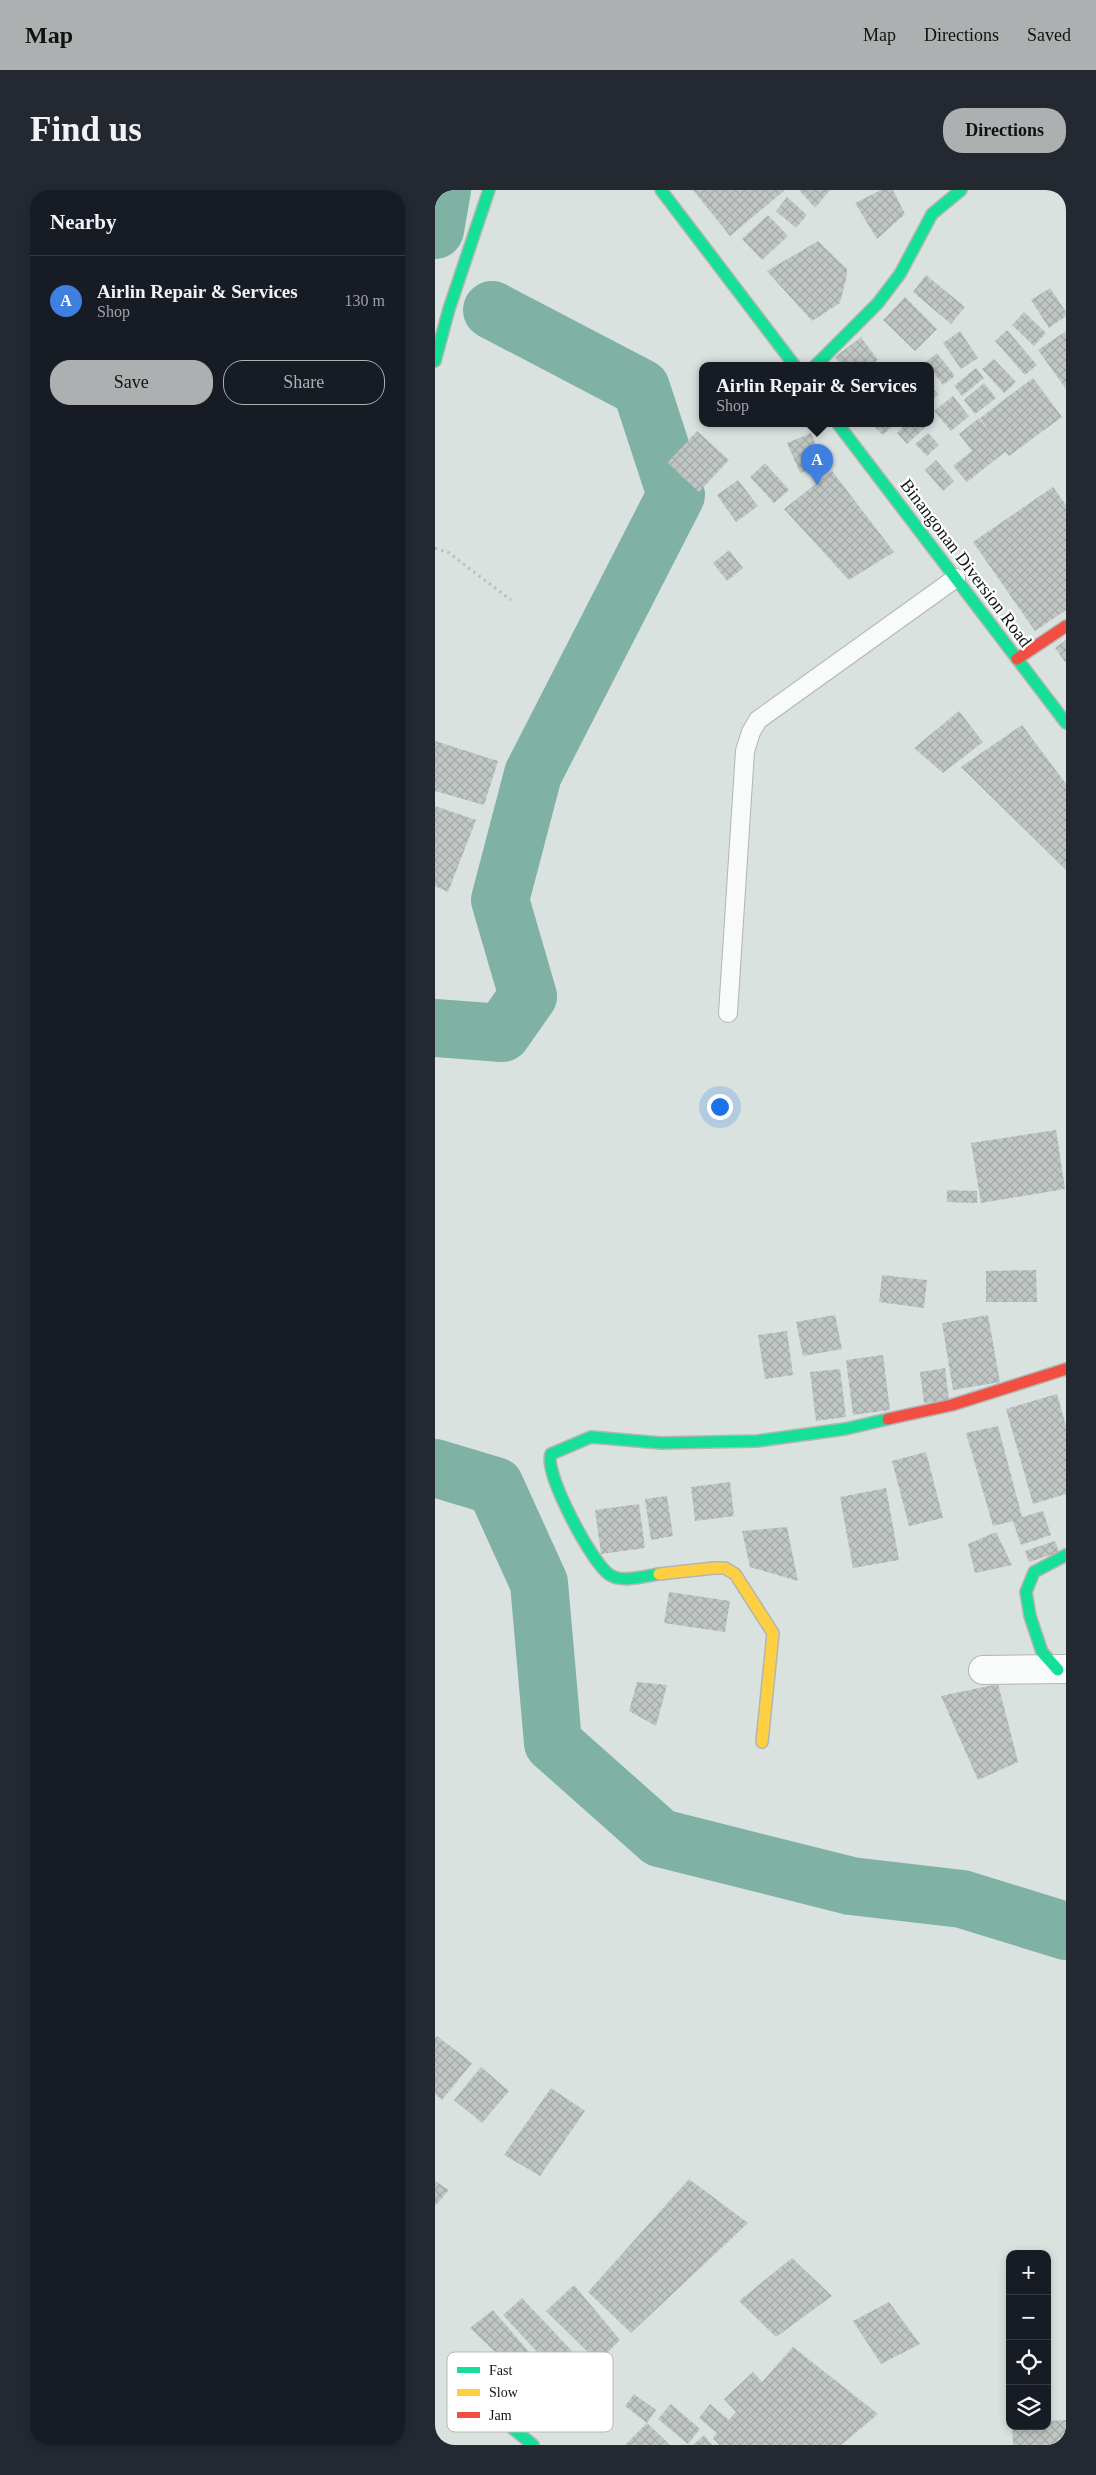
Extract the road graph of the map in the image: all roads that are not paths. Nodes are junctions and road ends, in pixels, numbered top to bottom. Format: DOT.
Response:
graph roads {
  1 [pos="489,190"];
  2 [pos="661,190"];
  3 [pos="961,190"];
  4 [pos="435,361"];
  5 [pos="792,362"];
  6 [pos="819,362"];
  7 [pos="840,427"];
  8 [pos="956,578"];
  9 [pos="1066,626"];
  10 [pos="1017,659"];
  11 [pos="1066,723"];
  12 [pos="728,1013"];
  13 [pos="1066,1369"];
  14 [pos="1066,1555"];
  15 [pos="983,1670"];
  16 [pos="1062,1670"];
  17 [pos="763,1742"];
  18 [pos="517,2432"];
  19 [pos="533,2445"];
  1 -- 4 [label="street"];
  2 -- 5 [label="street"];
  3 -- 6 [label="street"];
  7 -- 8 [label="street, Binangonan Diversion Road"];
  8 -- 10 [label="street, Binangonan Diversion Road"];
  8 -- 12 [label="lane"];
  9 -- 10 [label="street"];
  10 -- 11 [label="street, Binangonan Diversion Road"];
  13 -- 17 [label="street"];
  14 -- 16 [label="street"];
  15 -- 16 [label="street"];
  18 -- 19 [label="street"];
}
